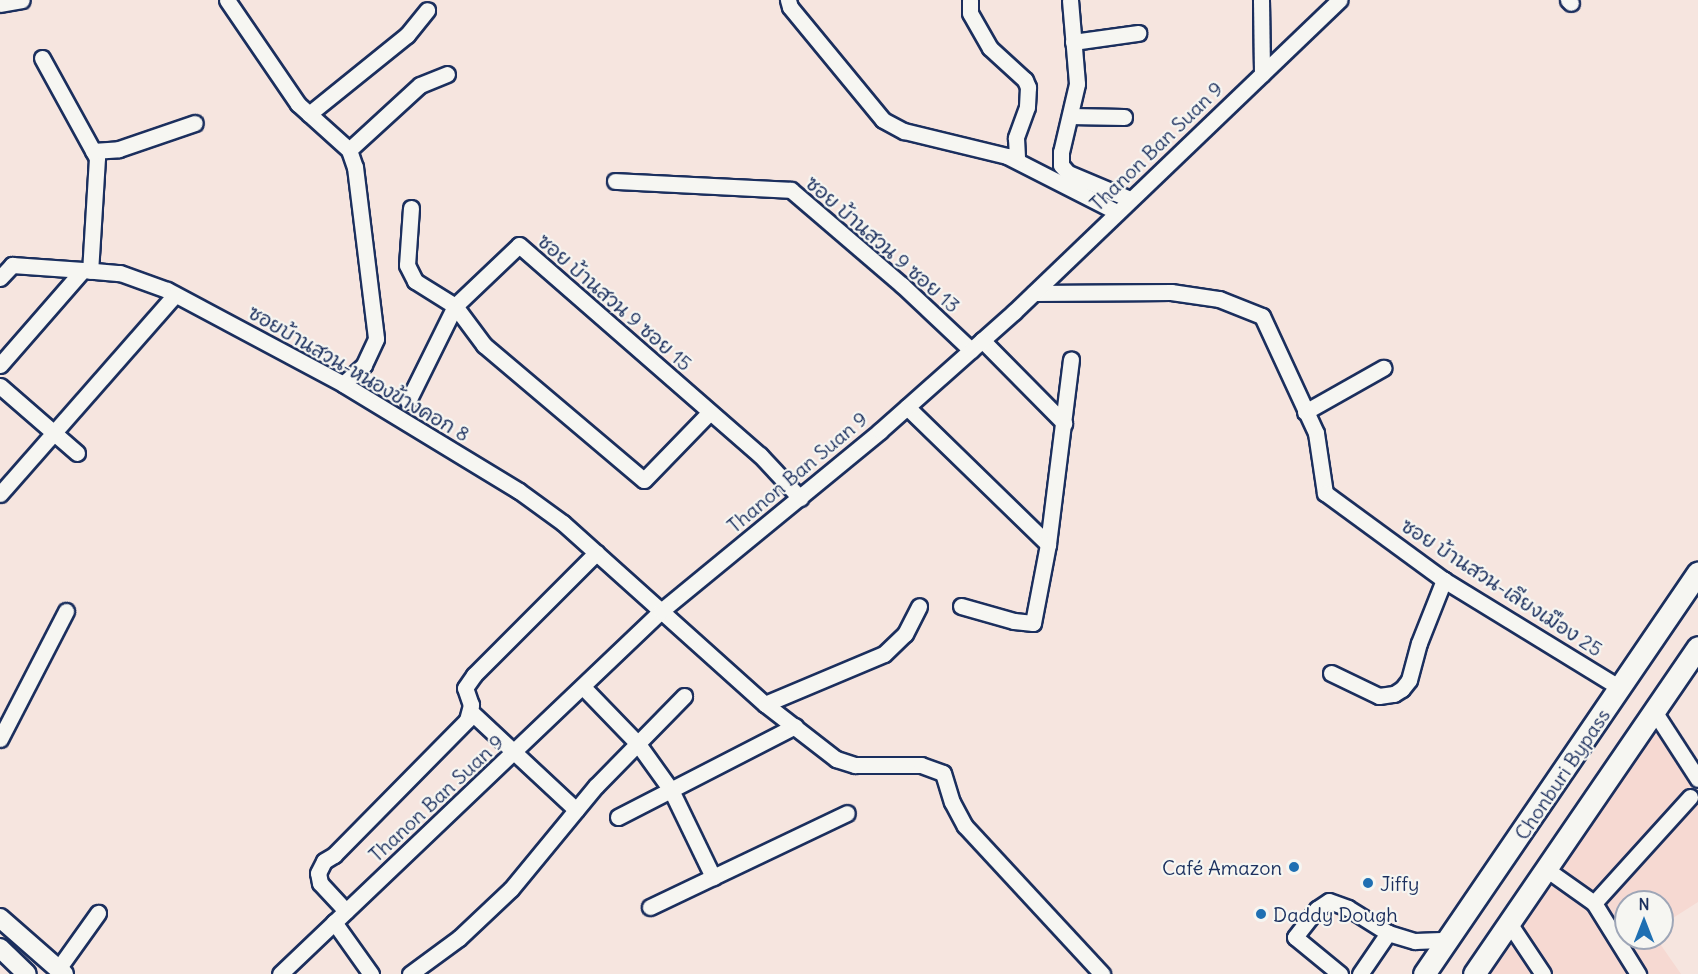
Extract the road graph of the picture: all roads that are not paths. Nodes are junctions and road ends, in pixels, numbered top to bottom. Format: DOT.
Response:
graph roads {
  1 [pos="22,0"];
  2 [pos="227,0"];
  3 [pos="788,0"];
  4 [pos="970,0"];
  5 [pos="1070,0"];
  6 [pos="1261,0"];
  7 [pos="1339,0"];
  8 [pos="0,4"];
  9 [pos="427,10"];
  10 [pos="1138,33"];
  11 [pos="1073,42"];
  12 [pos="42,58"];
  13 [pos="447,74"];
  14 [pos="1262,74"];
  15 [pos="309,114"];
  16 [pos="1070,116"];
  17 [pos="1124,117"];
  18 [pos="195,123"];
  19 [pos="349,150"];
  20 [pos="93,152"];
  21 [pos="1017,160"];
  22 [pos="615,180"];
  23 [pos="1130,199"];
  24 [pos="411,208"];
  25 [pos="1117,212"];
  26 [pos="6,265"];
  27 [pos="87,270"];
  28 [pos="0,278"];
  29 [pos="1034,293"];
  30 [pos="175,295"];
  31 [pos="455,306"];
  32 [pos="977,345"];
  33 [pos="1071,359"];
  34 [pos="0,365"];
  35 [pos="1383,368"];
  36 [pos="343,384"];
  37 [pos="0,387"];
  38 [pos="408,401"];
  39 [pos="907,407"];
  40 [pos="1305,412"];
  41 [pos="709,413"];
  42 [pos="1064,423"];
  43 [pos="54,434"];
  44 [pos="77,453"];
  45 [pos="0,494"];
  46 [pos="800,498"];
  47 [pos="1048,544"];
  48 [pos="596,553"];
  49 [pos="1698,573"];
  50 [pos="1444,580"];
  51 [pos="919,606"];
  52 [pos="961,606"];
  53 [pos="66,611"];
  54 [pos="661,611"];
  55 [pos="1698,647"];
  56 [pos="1331,673"];
  57 [pos="583,687"];
  58 [pos="1620,688"];
  59 [pos="684,696"];
  60 [pos="765,704"];
  61 [pos="470,711"];
  62 [pos="1654,711"];
  63 [pos="795,726"];
  64 [pos="0,739"];
  65 [pos="638,744"];
  66 [pos="514,754"];
  67 [pos="1698,779"];
  68 [pos="671,790"];
  69 [pos="1690,797"];
  70 [pos="576,810"];
  71 [pos="847,813"];
  72 [pos="618,817"];
  73 [pos="1546,869"];
  74 [pos="713,877"];
  75 [pos="1594,903"];
  76 [pos="650,907"];
  77 [pos="346,911"];
  78 [pos="98,913"];
  79 [pos="0,918"];
  80 [pos="334,922"];
  81 [pos="1509,923"];
  82 [pos="1388,933"];
  83 [pos="1448,940"];
  84 [pos="0,948"];
  85 [pos="61,972"];
  86 [pos="27,974"];
  87 [pos="280,974"];
  88 [pos="371,974"];
  89 [pos="410,974"];
  90 [pos="1102,974"];
  91 [pos="1340,974"];
  92 [pos="1360,974"];
  93 [pos="1424,974"];
  94 [pos="1474,974"];
  95 [pos="1543,974"];
  96 [pos="1638,974"];
  1 -- 8 [label="street"];
  2 -- 15 [label="street"];
  3 -- 21 [label="street"];
  4 -- 21 [label="street"];
  5 -- 11 [label="street"];
  6 -- 14 [label="street"];
  7 -- 14 [label="street, Thanon Ban Suan 9"];
  9 -- 15 [label="street"];
  10 -- 11 [label="street"];
  11 -- 16 [label="street"];
  12 -- 20 [label="street"];
  13 -- 19 [label="street"];
  14 -- 23 [label="street, Thanon Ban Suan 9"];
  15 -- 19 [label="street"];
  16 -- 17 [label="street"];
  16 -- 23 [label="street"];
  18 -- 20 [label="street"];
  19 -- 36 [label="street"];
  20 -- 27 [label="street"];
  21 -- 25 [label="street"];
  22 -- 32 [label="street, ซอย บ้านสวน 9 ซอย 13"];
  23 -- 25 [label="street, Thanon Ban Suan 9"];
  24 -- 31 [label="street"];
  25 -- 29 [label="street, Thanon Ban Suan 9"];
  26 -- 27 [label="street, ซอยบ้านสวน-หนองข้างคอก 8"];
  26 -- 28 [label="street, ซอยบ้านสวน-หนองข้างคอก 8"];
  27 -- 30 [label="street, ซอยบ้านสวน-หนองข้างคอก 8"];
  27 -- 34 [label="street"];
  29 -- 32 [label="street, Thanon Ban Suan 9"];
  29 -- 40 [label="street, ซอย บ้านสวน-เลียงเมือง 25"];
  30 -- 36 [label="street, ซอยบ้านสวน-หนองข้างคอก 8"];
  30 -- 43 [label="street"];
  31 -- 38 [label="street, ซอย บ้านสวน 9 ซอย 15"];
  31 -- 41 [label="street, ซอย บ้านสวน 9 ซอย 15"];
  31 -- 41 [label="street"];
  32 -- 39 [label="street, Thanon Ban Suan 9"];
  32 -- 42 [label="street, ซอย บ้านสวน 9 ซอย 13"];
  33 -- 42 [label="street"];
  35 -- 40 [label="street"];
  36 -- 48 [label="street, ซอยบ้านสวน-หนองข้างคอก 8"];
  37 -- 43 [label="street"];
  39 -- 46 [label="street, Thanon Ban Suan 9"];
  39 -- 47 [label="street"];
  40 -- 50 [label="street, ซอย บ้านสวน-เลียงเมือง 25"];
  41 -- 46 [label="street, ซอย บ้านสวน 9 ซอย 15"];
  42 -- 47 [label="street"];
  43 -- 44 [label="street"];
  43 -- 45 [label="street"];
  46 -- 54 [label="street, Thanon Ban Suan 9"];
  47 -- 52 [label="street"];
  48 -- 54 [label="street, ซอยบ้านสวน-หนองข้างคอก 8"];
  48 -- 61 [label="street"];
  49 -- 58 [label="highway, Chonburi Bypass"];
  50 -- 56 [label="street"];
  50 -- 58 [label="street, ซอย บ้านสวน-เลียงเมือง 25"];
  51 -- 60 [label="street"];
  53 -- 64 [label="street"];
  54 -- 57 [label="street, Thanon Ban Suan 9"];
  54 -- 60 [label="street, ซอยบ้านสวน-หนองข้างคอก 8"];
  55 -- 62 [label="highway, Chonburi Bypass"];
  57 -- 65 [label="street"];
  57 -- 66 [label="street, Thanon Ban Suan 9"];
  58 -- 83 [label="highway, Chonburi Bypass"];
  59 -- 65 [label="street"];
  60 -- 63 [label="street, ซอยบ้านสวน-หนองข้างคอก 8"];
  61 -- 66 [label="street"];
  61 -- 77 [label="street"];
  62 -- 67 [label="street"];
  62 -- 73 [label="highway, Chonburi Bypass"];
  63 -- 68 [label="street"];
  63 -- 90 [label="street, ซอยบ้านสวน-หนองข้างคอก 8"];
  65 -- 68 [label="street"];
  65 -- 70 [label="street"];
  66 -- 70 [label="street"];
  66 -- 77 [label="street, Thanon Ban Suan 9"];
  68 -- 72 [label="street"];
  68 -- 74 [label="street"];
  69 -- 75 [label="street"];
  70 -- 89 [label="street"];
  71 -- 74 [label="street"];
  73 -- 75 [label="street"];
  73 -- 81 [label="highway, Chonburi Bypass"];
  74 -- 76 [label="street"];
  75 -- 96 [label="street"];
  77 -- 80 [label="street, Thanon Ban Suan 9"];
  78 -- 85 [label="street"];
  79 -- 85 [label="main road"];
  80 -- 87 [label="street, Thanon Ban Suan 9"];
  80 -- 88 [label="street"];
  81 -- 94 [label="highway, Chonburi Bypass"];
  81 -- 95 [label="street"];
  82 -- 83 [label="street"];
  82 -- 91 [label="street"];
  82 -- 92 [label="street"];
  83 -- 93 [label="highway, Chonburi Bypass"];
  84 -- 86 [label="main road"];
}
